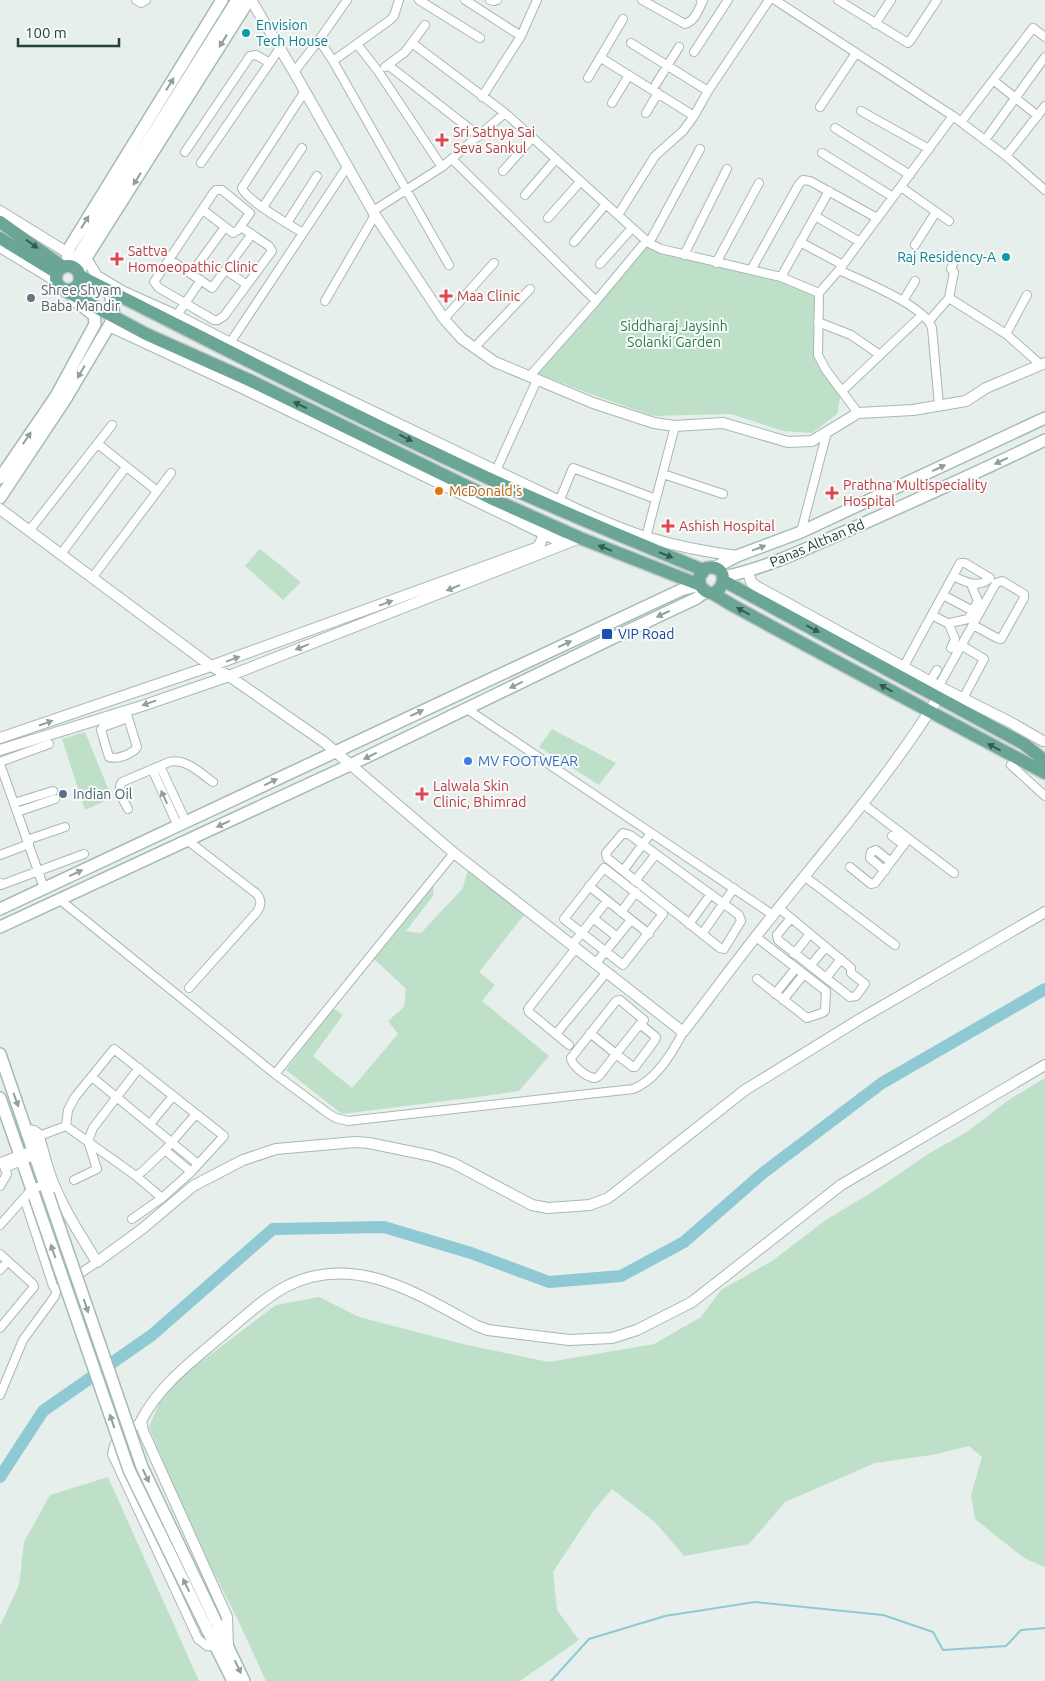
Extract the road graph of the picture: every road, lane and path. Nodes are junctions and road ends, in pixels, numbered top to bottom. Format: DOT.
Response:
graph roads {
  1 [pos="136,0"];
  2 [pos="146,0"];
  3 [pos="222,0"];
  4 [pos="236,0"];
  5 [pos="250,0"];
  6 [pos="347,0"];
  7 [pos="399,0"];
  8 [pos="419,0"];
  9 [pos="465,0"];
  10 [pos="490,0"];
  11 [pos="496,0"];
  12 [pos="537,0"];
  13 [pos="642,0"];
  14 [pos="702,0"];
  15 [pos="728,0"];
  16 [pos="769,0"];
  17 [pos="775,0"];
  18 [pos="838,0"];
  19 [pos="891,0"];
  20 [pos="937,0"];
  21 [pos="652,2"];
  22 [pos="847,2"];
  23 [pos="623,19"];
  24 [pos="875,24"];
  25 [pos="425,25"];
  26 [pos="521,36"];
  27 [pos="1045,37"];
  28 [pos="480,38"];
  29 [pos="320,40"];
  30 [pos="412,43"];
  31 [pos="630,43"];
  32 [pos="357,44"];
  33 [pos="679,47"];
  34 [pos="280,48"];
  35 [pos="694,52"];
  36 [pos="856,53"];
  37 [pos="1045,57"];
  38 [pos="601,58"];
  39 [pos="333,61"];
  40 [pos="270,63"];
  41 [pos="388,65"];
  42 [pos="668,66"];
  43 [pos="378,71"];
  44 [pos="294,72"];
  45 [pos="629,75"];
  46 [pos="588,78"];
  47 [pos="993,80"];
  48 [pos="656,84"];
  49 [pos="305,91"];
  50 [pos="708,91"];
  51 [pos="658,93"];
  52 [pos="482,97"];
  53 [pos="1015,98"];
  54 [pos="612,103"];
  55 [pos="1045,106"];
  56 [pos="820,107"];
  57 [pos="861,111"];
  58 [pos="646,113"];
  59 [pos="505,114"];
  60 [pos="694,116"];
  61 [pos="953,116"];
  62 [pos="1038,116"];
  63 [pos="961,122"];
  64 [pos="835,128"];
  65 [pos="479,136"];
  66 [pos="532,138"];
  67 [pos="985,140"];
  68 [pos="302,148"];
  69 [pos="700,149"];
  70 [pos="929,149"];
  71 [pos="185,152"];
  72 [pos="822,153"];
  73 [pos="1006,156"];
  74 [pos="452,159"];
  75 [pos="556,160"];
  76 [pos="201,163"];
  77 [pos="348,167"];
  78 [pos="442,167"];
  79 [pos="726,169"];
  80 [pos="503,171"];
  81 [pos="910,175"];
  82 [pos="317,176"];
  83 [pos="580,182"];
  84 [pos="759,183"];
  85 [pos="901,187"];
  86 [pos="1045,190"];
  87 [pos="407,191"];
  88 [pos="829,191"];
  89 [pos="525,195"];
  90 [pos="893,197"];
  91 [pos="606,204"];
  92 [pos="263,207"];
  93 [pos="203,210"];
  94 [pos="0,211"];
  95 [pos="936,212"];
  96 [pos="374,213"];
  97 [pos="618,215"];
  98 [pos="815,216"];
  99 [pos="548,218"];
  100 [pos="877,218"];
  101 [pos="949,221"];
  102 [pos="0,222"];
  103 [pos="287,223"];
  104 [pos="225,227"];
  105 [pos="241,227"];
  106 [pos="632,228"];
  107 [pos="303,233"];
  108 [pos="252,234"];
  109 [pos="0,238"];
  110 [pos="574,242"];
  111 [pos="648,242"];
  112 [pos="800,242"];
  113 [pos="860,242"];
  114 [pos="915,245"];
  115 [pos="0,247"];
  116 [pos="684,255"];
  117 [pos="956,256"];
  118 [pos="86,258"];
  119 [pos="169,259"];
  120 [pos="494,263"];
  121 [pos="716,263"];
  122 [pos="600,264"];
  123 [pos="449,265"];
  124 [pos="841,268"];
  125 [pos="226,270"];
  126 [pos="751,270"];
  127 [pos="68,274"];
  128 [pos="191,274"];
  129 [pos="781,277"];
  130 [pos="201,280"];
  131 [pos="915,281"];
  132 [pos="247,286"];
  133 [pos="530,288"];
  134 [pos="110,292"];
  135 [pos="819,293"];
  136 [pos="1027,295"];
  137 [pos="949,298"];
  138 [pos="325,301"];
  139 [pos="596,301"];
  140 [pos="903,301"];
  141 [pos="185,303"];
  142 [pos="177,315"];
  143 [pos="922,315"];
  144 [pos="444,319"];
  145 [pos="111,321"];
  146 [pos="929,321"];
  147 [pos="818,322"];
  148 [pos="1006,334"];
  149 [pos="230,343"];
  150 [pos="474,348"];
  151 [pos="880,355"];
  152 [pos="1043,364"];
  153 [pos="279,371"];
  154 [pos="533,378"];
  155 [pos="842,391"];
  156 [pos="939,405"];
  157 [pos="858,413"];
  158 [pos="1045,418"];
  159 [pos="112,425"];
  160 [pos="675,426"];
  161 [pos="827,432"];
  162 [pos="1045,440"];
  163 [pos="98,444"];
  164 [pos="126,467"];
  165 [pos="171,473"];
  166 [pos="663,474"];
  167 [pos="494,475"];
  168 [pos="0,478"];
  169 [pos="157,491"];
  170 [pos="723,494"];
  171 [pos="0,498"];
  172 [pos="656,499"];
  173 [pos="557,504"];
  174 [pos="0,509"];
  175 [pos="546,529"];
  176 [pos="30,531"];
  177 [pos="801,532"];
  178 [pos="580,538"];
  179 [pos="645,541"];
  180 [pos="565,544"];
  181 [pos="60,554"];
  182 [pos="738,556"];
  183 [pos="748,572"];
  184 [pos="716,574"];
  185 [pos="953,576"];
  186 [pos="92,578"];
  187 [pos="971,584"];
  188 [pos="706,590"];
  189 [pos="943,595"];
  190 [pos="973,611"];
  191 [pos="932,615"];
  192 [pos="949,624"];
  193 [pos="973,625"];
  194 [pos="961,645"];
  195 [pos="951,648"];
  196 [pos="212,666"];
  197 [pos="937,670"];
  198 [pos="901,671"];
  199 [pos="229,676"];
  200 [pos="935,690"];
  201 [pos="966,693"];
  202 [pos="467,709"];
  203 [pos="929,712"];
  204 [pos="127,715"];
  205 [pos="1007,727"];
  206 [pos="0,738"];
  207 [pos="1044,741"];
  208 [pos="49,744"];
  209 [pos="1027,746"];
  210 [pos="0,750"];
  211 [pos="335,751"];
  212 [pos="0,763"];
  213 [pos="1015,763"];
  214 [pos="350,765"];
  215 [pos="160,766"];
  216 [pos="1042,766"];
  217 [pos="152,769"];
  218 [pos="213,782"];
  219 [pos="53,790"];
  220 [pos="1045,796"];
  221 [pos="55,799"];
  222 [pos="14,803"];
  223 [pos="863,804"];
  224 [pos="128,809"];
  225 [pos="17,812"];
  226 [pos="182,824"];
  227 [pos="65,827"];
  228 [pos="651,833"];
  229 [pos="892,836"];
  230 [pos="187,840"];
  231 [pos="28,842"];
  232 [pos="906,842"];
  233 [pos="643,844"];
  234 [pos="454,852"];
  235 [pos="84,854"];
  236 [pos="656,854"];
  237 [pos="0,856"];
  238 [pos="891,862"];
  239 [pos="850,866"];
  240 [pos="38,871"];
  241 [pos="623,871"];
  242 [pos="885,871"];
  243 [pos="954,873"];
  244 [pos="804,876"];
  245 [pos="635,881"];
  246 [pos="0,883"];
  247 [pos="589,886"];
  248 [pos="44,888"];
  249 [pos="734,888"];
  250 [pos="636,892"];
  251 [pos="711,894"];
  252 [pos="59,899"];
  253 [pos="607,901"];
  254 [pos="723,904"];
  255 [pos="0,909"];
  256 [pos="621,912"];
  257 [pos="776,912"];
  258 [pos="1045,912"];
  259 [pos="593,918"];
  260 [pos="791,918"];
  261 [pos="631,920"];
  262 [pos="689,924"];
  263 [pos="0,927"];
  264 [pos="582,933"];
  265 [pos="649,934"];
  266 [pos="702,934"];
  267 [pos="810,934"];
  268 [pos="617,937"];
  269 [pos="756,937"];
  270 [pos="895,945"];
  271 [pos="574,946"];
  272 [pos="826,947"];
  273 [pos="605,952"];
  274 [pos="794,954"];
  275 [pos="841,959"];
  276 [pos="596,964"];
  277 [pos="810,966"];
  278 [pos="796,968"];
  279 [pos="607,972"];
  280 [pos="804,974"];
  281 [pos="826,978"];
  282 [pos="756,979"];
  283 [pos="189,988"];
  284 [pos="775,994"];
  285 [pos="783,1000"];
  286 [pos="652,1008"];
  287 [pos="642,1022"];
  288 [pos="683,1032"];
  289 [pos="590,1033"];
  290 [pos="556,1034"];
  291 [pos="569,1045"];
  292 [pos="0,1054"];
  293 [pos="616,1054"];
  294 [pos="1045,1065"];
  295 [pos="139,1068"];
  296 [pos="275,1074"];
  297 [pos="92,1077"];
  298 [pos="173,1096"];
  299 [pos="116,1097"];
  300 [pos="0,1098"];
  301 [pos="196,1114"];
  302 [pos="150,1124"];
  303 [pos="66,1126"];
  304 [pos="27,1130"];
  305 [pos="39,1136"];
  306 [pos="88,1141"];
  307 [pos="172,1142"];
  308 [pos="166,1150"];
  309 [pos="34,1152"];
  310 [pos="21,1158"];
  311 [pos="2,1164"];
  312 [pos="198,1164"];
  313 [pos="191,1172"];
  314 [pos="136,1176"];
  315 [pos="74,1180"];
  316 [pos="0,1186"];
  317 [pos="46,1189"];
  318 [pos="30,1195"];
  319 [pos="162,1198"];
  320 [pos="132,1220"];
  321 [pos="0,1225"];
  322 [pos="0,1254"];
  323 [pos="8,1261"];
  324 [pos="97,1262"];
  325 [pos="0,1270"];
  326 [pos="56,1290"];
  327 [pos="0,1328"];
  328 [pos="0,1395"];
  329 [pos="142,1421"];
  330 [pos="212,1625"];
  331 [pos="216,1647"];
  332 [pos="228,1647"];
  333 [pos="233,1681"];
  334 [pos="244,1681"];
  1 -- 2 [label="street"];
  127 -- 3 [label="main road, one-way"];
  4 -- 127 [label="main road"];
  5 -- 34 [label="street"];
  5 -- 118 [label="main road, one-way"];
  6 -- 29 [label="street"];
  7 -- 32 [label="street"];
  8 -- 28 [label="street"];
  9 -- 26 [label="street"];
  10 -- 11 [label="street"];
  12 -- 26 [label="street"];
  13 -- 21 [label="street"];
  14 -- 21 [label="street"];
  15 -- 35 [label="street"];
  16 -- 50 [label="street"];
  17 -- 36 [label="street"];
  18 -- 22 [label="street"];
  19 -- 24 [label="street"];
  20 -- 24 [label="street"];
  22 -- 24 [label="street"];
  23 -- 38 [label="street"];
  25 -- 30 [label="street"];
  26 -- 52 [label="street"];
  27 -- 47 [label="street"];
  29 -- 39 [label="street"];
  29 -- 44 [label="street"];
  30 -- 41 [label="street"];
  30 -- 52 [label="street"];
  31 -- 42 [label="street"];
  32 -- 39 [label="street"];
  32 -- 43 [label="street"];
  33 -- 42 [label="street"];
  34 -- 40 [label="street"];
  34 -- 44 [label="street"];
  36 -- 56 [label="street"];
  36 -- 61 [label="street"];
  37 -- 53 [label="street"];
  38 -- 45 [label="street"];
  38 -- 46 [label="street"];
  39 -- 87 [label="street"];
  40 -- 71 [label="street"];
  40 -- 76 [label="street"];
  41 -- 43 [label="street"];
  41 -- 65 [label="street"];
  42 -- 48 [label="street"];
  42 -- 50 [label="street"];
  43 -- 78 [label="street"];
  44 -- 49 [label="street"];
  45 -- 51 [label="street"];
  45 -- 54 [label="street"];
  47 -- 53 [label="street"];
  47 -- 63 [label="street"];
  49 -- 77 [label="street"];
  49 -- 92 [label="street"];
  50 -- 60 [label="street"];
  51 -- 58 [label="street"];
  51 -- 60 [label="street"];
  52 -- 59 [label="street"];
  53 -- 62 [label="street"];
  53 -- 67 [label="street"];
  55 -- 62 [label="street"];
  57 -- 70 [label="street"];
  59 -- 65 [label="street"];
  59 -- 66 [label="street"];
  60 -- 97 [label="street"];
  61 -- 63 [label="street"];
  61 -- 70 [label="street"];
  62 -- 73 [label="street"];
  63 -- 67 [label="street"];
  64 -- 81 [label="street"];
  65 -- 74 [label="street"];
  66 -- 75 [label="street"];
  66 -- 80 [label="street"];
  67 -- 73 [label="street"];
  68 -- 92 [label="street"];
  69 -- 111 [label="street"];
  70 -- 81 [label="street"];
  72 -- 90 [label="street"];
  73 -- 86 [label="street"];
  74 -- 78 [label="street"];
  74 -- 139 [label="street"];
  75 -- 83 [label="street"];
  75 -- 89 [label="street"];
  77 -- 96 [label="street"];
  77 -- 107 [label="street"];
  78 -- 87 [label="street"];
  79 -- 116 [label="street"];
  81 -- 85 [label="street"];
  82 -- 103 [label="street"];
  83 -- 91 [label="street"];
  83 -- 99 [label="street"];
  84 -- 121 [label="street"];
  85 -- 90 [label="street"];
  85 -- 95 [label="street"];
  87 -- 96 [label="street"];
  87 -- 123 [label="street"];
  88 -- 98 [label="street"];
  88 -- 100 [label="street"];
  88 -- 126 [label="street"];
  90 -- 100 [label="street"];
  91 -- 97 [label="street"];
  91 -- 110 [label="street"];
  92 -- 103 [label="street"];
  93 -- 104 [label="street"];
  93 -- 105 [label="street"];
  93 -- 119 [label="street"];
  94 -- 127 [label="street"];
  95 -- 101 [label="street"];
  95 -- 114 [label="street"];
  96 -- 138 [label="street"];
  96 -- 144 [label="street"];
  97 -- 106 [label="street"];
  98 -- 112 [label="street"];
  98 -- 113 [label="street"];
  100 -- 113 [label="street"];
  102 -- 127 [label="main road, one-way"];
  103 -- 107 [label="street"];
  104 -- 105 [label="street"];
  104 -- 128 [label="street"];
  105 -- 108 [label="street"];
  106 -- 111 [label="street"];
  106 -- 122 [label="street"];
  107 -- 149 [label="street"];
  108 -- 125 [label="street"];
  108 -- 132 [label="street"];
  109 -- 127 [label="main road"];
  111 -- 116 [label="street"];
  111 -- 139 [label="street"];
  112 -- 124 [label="street"];
  112 -- 129 [label="street"];
  113 -- 124 [label="street"];
  115 -- 127 [label="street"];
  116 -- 121 [label="street"];
  117 -- 137 [label="street"];
  118 -- 127 [label="main road"];
  118 -- 142 [label="street"];
  119 -- 128 [label="street"];
  119 -- 141 [label="street"];
  120 -- 144 [label="street"];
  121 -- 126 [label="street"];
  124 -- 135 [label="street"];
  124 -- 140 [label="street"];
  125 -- 130 [label="street"];
  125 -- 132 [label="street"];
  126 -- 129 [label="street"];
  127 -- 134 [label="main road"];
  127 -- 145 [label="main road"];
  168 -- 127 [label="main road, one-way"];
  128 -- 130 [label="street"];
  129 -- 135 [label="street"];
  130 -- 141 [label="street"];
  131 -- 140 [label="street"];
  132 -- 141 [label="street"];
  133 -- 150 [label="street"];
  134 -- 145 [label="main road"];
  134 -- 153 [label="main road"];
  135 -- 147 [label="street"];
  136 -- 148 [label="street"];
  137 -- 146 [label="street"];
  137 -- 148 [label="street"];
  139 -- 154 [label="street"];
  140 -- 143 [label="street"];
  141 -- 142 [label="street"];
  142 -- 149 [label="street"];
  143 -- 146 [label="street"];
  143 -- 151 [label="street"];
  144 -- 150 [label="street"];
  145 -- 171 [label="main road, one-way"];
  145 -- 175 [label="main road"];
  146 -- 156 [label="street"];
  147 -- 151 [label="street"];
  147 -- 155 [label="street"];
  148 -- 152 [label="street"];
  149 -- 153 [label="street"];
  150 -- 154 [label="street"];
  151 -- 155 [label="street"];
  152 -- 156 [label="street"];
  153 -- 167 [label="main road"];
  154 -- 160 [label="street"];
  154 -- 167 [label="street"];
  155 -- 157 [label="street"];
  156 -- 157 [label="street"];
  157 -- 161 [label="street"];
  177 -- 158 [label="main road, Panas Althan Rd, one-way"];
  159 -- 163 [label="street"];
  160 -- 161 [label="street"];
  160 -- 166 [label="street"];
  161 -- 177 [label="street"];
  162 -- 183 [label="main road, Panas Althan Rd, one-way"];
  163 -- 164 [label="street"];
  163 -- 176 [label="street"];
  164 -- 169 [label="street"];
  164 -- 181 [label="street"];
  165 -- 169 [label="street"];
  166 -- 170 [label="street"];
  166 -- 172 [label="street"];
  167 -- 173 [label="main road"];
  169 -- 186 [label="street"];
  172 -- 173 [label="street"];
  172 -- 179 [label="street"];
  173 -- 179 [label="main road"];
  174 -- 176 [label="street"];
  175 -- 178 [label="main road"];
  175 -- 180 [label="street"];
  196 -- 175 [label="street, one-way"];
  176 -- 181 [label="street"];
  182 -- 177 [label="main road, Panas Althan Rd, one-way"];
  178 -- 180 [label="street"];
  188 -- 178 [label="main road, one-way"];
  179 -- 182 [label="street"];
  179 -- 184 [label="main road, one-way"];
  180 -- 199 [label="street, one-way"];
  181 -- 186 [label="street"];
  182 -- 184 [label="main road, Panas Althan Rd"];
  183 -- 184 [label="main road, Panas Althan Rd"];
  183 -- 198 [label="street"];
  184 -- 188 [label="main road"];
  184 -- 188 [label="main road"];
  184 -- 198 [label="main road, one-way"];
  185 -- 187 [label="street"];
  185 -- 187 [label="street"];
  185 -- 189 [label="street"];
  186 -- 196 [label="street"];
  187 -- 190 [label="street"];
  188 -- 202 [label="main road, one-way"];
  203 -- 188 [label="main road, one-way"];
  211 -- 188 [label="main road, one-way"];
  189 -- 190 [label="street"];
  189 -- 191 [label="street"];
  190 -- 192 [label="street"];
  191 -- 192 [label="street"];
  191 -- 198 [label="street"];
  192 -- 195 [label="street"];
  193 -- 193 [label="street"];
  193 -- 194 [label="street"];
  194 -- 200 [label="street"];
  194 -- 201 [label="street"];
  196 -- 199 [label="street"];
  206 -- 196 [label="street, one-way"];
  197 -- 200 [label="street"];
  198 -- 200 [label="main road"];
  199 -- 204 [label="street, one-way"];
  199 -- 211 [label="street"];
  200 -- 203 [label="street"];
  200 -- 205 [label="main road"];
  202 -- 214 [label="main road, one-way"];
  202 -- 228 [label="street"];
  213 -- 203 [label="main road, one-way"];
  203 -- 223 [label="street"];
  204 -- 204 [label="street"];
  204 -- 210 [label="street"];
  205 -- 207 [label="street"];
  205 -- 209 [label="main road"];
  207 -- 209 [label="street"];
  208 -- 212 [label="street"];
  209 -- 216 [label="main road"];
  211 -- 214 [label="street"];
  226 -- 211 [label="main road, one-way"];
  212 -- 222 [label="street"];
  213 -- 216 [label="main road"];
  213 -- 220 [label="street"];
  214 -- 230 [label="main road, one-way"];
  214 -- 234 [label="street"];
  215 -- 217 [label="street"];
  215 -- 218 [label="street"];
  215 -- 226 [label="street"];
  217 -- 224 [label="street"];
  226 -- 217 [label="street, one-way"];
  219 -- 222 [label="street"];
  221 -- 225 [label="street"];
  222 -- 225 [label="street"];
  223 -- 232 [label="street"];
  223 -- 244 [label="street"];
  225 -- 231 [label="street"];
  248 -- 226 [label="main road, one-way"];
  227 -- 231 [label="street"];
  228 -- 233 [label="street"];
  228 -- 249 [label="street"];
  229 -- 232 [label="street"];
  230 -- 252 [label="main road"];
  230 -- 283 [label="street"];
  231 -- 237 [label="street"];
  231 -- 240 [label="street"];
  232 -- 238 [label="street"];
  232 -- 243 [label="street"];
  233 -- 236 [label="street"];
  233 -- 241 [label="street"];
  233 -- 241 [label="street"];
  234 -- 271 [label="street"];
  234 -- 296 [label="street"];
  235 -- 240 [label="street"];
  236 -- 245 [label="street"];
  236 -- 251 [label="street"];
  238 -- 242 [label="street"];
  238 -- 242 [label="street"];
  239 -- 242 [label="street"];
  240 -- 246 [label="street"];
  240 -- 248 [label="street"];
  241 -- 245 [label="street"];
  244 -- 257 [label="street"];
  244 -- 270 [label="street"];
  245 -- 262 [label="street"];
  247 -- 250 [label="street"];
  247 -- 253 [label="street"];
  247 -- 264 [label="street"];
  248 -- 255 [label="main road"];
  249 -- 254 [label="street"];
  249 -- 257 [label="street"];
  250 -- 256 [label="street"];
  250 -- 265 [label="street"];
  251 -- 254 [label="street"];
  251 -- 262 [label="street"];
  252 -- 263 [label="main road"];
  252 -- 296 [label="street"];
  253 -- 256 [label="street"];
  253 -- 259 [label="street"];
  254 -- 266 [label="street"];
  254 -- 266 [label="street"];
  256 -- 261 [label="street"];
  257 -- 260 [label="street"];
  257 -- 269 [label="street"];
  258 -- 324 [label="street"];
  259 -- 264 [label="street"];
  259 -- 268 [label="street"];
  260 -- 267 [label="street"];
  260 -- 274 [label="street"];
  261 -- 265 [label="street"];
  261 -- 268 [label="street"];
  262 -- 266 [label="street"];
  264 -- 271 [label="street"];
  264 -- 273 [label="street"];
  265 -- 273 [label="street"];
  267 -- 272 [label="street"];
  267 -- 274 [label="street"];
  268 -- 273 [label="street"];
  269 -- 278 [label="street"];
  269 -- 288 [label="street"];
  271 -- 276 [label="street"];
  271 -- 290 [label="street"];
  272 -- 275 [label="street"];
  272 -- 277 [label="street"];
  273 -- 276 [label="street"];
  274 -- 277 [label="street"];
  275 -- 281 [label="street"];
  275 -- 281 [label="street"];
  276 -- 279 [label="street"];
  277 -- 281 [label="street"];
  278 -- 280 [label="street"];
  278 -- 284 [label="street"];
  279 -- 286 [label="street"];
  279 -- 290 [label="street"];
  280 -- 285 [label="street"];
  280 -- 285 [label="street"];
  282 -- 284 [label="street"];
  284 -- 285 [label="street"];
  286 -- 287 [label="street"];
  286 -- 288 [label="street"];
  287 -- 289 [label="street"];
  287 -- 293 [label="street"];
  287 -- 293 [label="street"];
  288 -- 296 [label="street"];
  289 -- 293 [label="street"];
  289 -- 293 [label="street"];
  290 -- 291 [label="street"];
  292 -- 304 [label="main road, one-way"];
  294 -- 329 [label="street"];
  295 -- 297 [label="street"];
  295 -- 298 [label="street"];
  295 -- 299 [label="street"];
  297 -- 299 [label="street"];
  297 -- 303 [label="street"];
  298 -- 301 [label="street"];
  298 -- 302 [label="street"];
  299 -- 302 [label="street"];
  299 -- 306 [label="street"];
  300 -- 310 [label="main road"];
  301 -- 307 [label="street"];
  301 -- 312 [label="street"];
  302 -- 307 [label="street"];
  303 -- 305 [label="street"];
  303 -- 306 [label="street"];
  304 -- 305 [label="street"];
  304 -- 309 [label="main road"];
  305 -- 324 [label="street"];
  306 -- 314 [label="street"];
  306 -- 315 [label="street"];
  307 -- 308 [label="street"];
  307 -- 312 [label="street"];
  308 -- 313 [label="street"];
  308 -- 314 [label="street"];
  309 -- 310 [label="street"];
  309 -- 317 [label="main road"];
  310 -- 311 [label="street"];
  310 -- 318 [label="main road"];
  311 -- 316 [label="street"];
  312 -- 313 [label="street"];
  313 -- 319 [label="street"];
  314 -- 319 [label="street"];
  317 -- 318 [label="street"];
  317 -- 330 [label="main road, one-way, bridge"];
  318 -- 321 [label="street"];
  318 -- 326 [label="street"];
  330 -- 318 [label="main road, one-way, bridge"];
  319 -- 320 [label="street"];
  322 -- 323 [label="street"];
  323 -- 325 [label="street"];
  323 -- 327 [label="street"];
  324 -- 326 [label="street"];
  326 -- 328 [label="street"];
  329 -- 331 [label="street"];
  329 -- 332 [label="street"];
  330 -- 331 [label="main road"];
  330 -- 332 [label="main road"];
  331 -- 333 [label="main road"];
  332 -- 334 [label="main road, one-way"];
}
